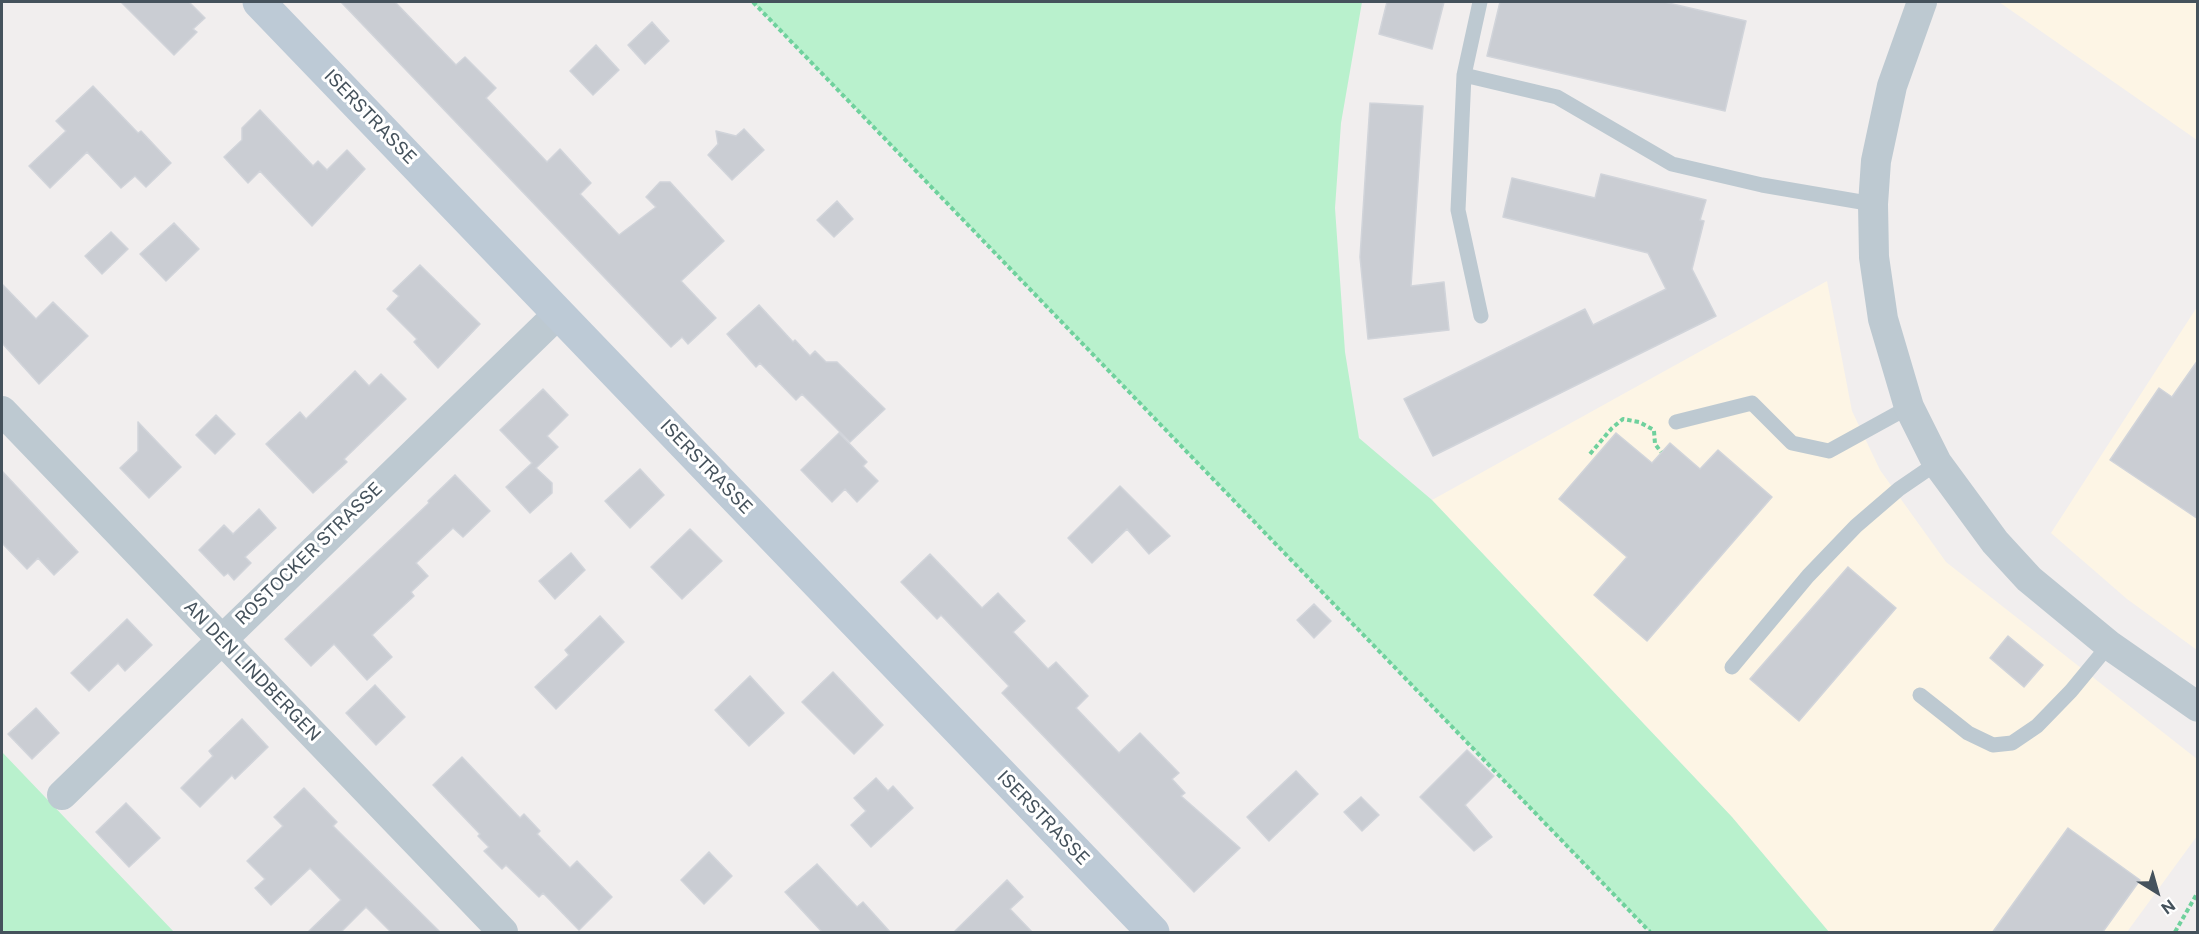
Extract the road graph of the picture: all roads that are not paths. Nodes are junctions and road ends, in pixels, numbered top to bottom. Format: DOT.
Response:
graph roads {
  1 [pos="260,2"];
  2 [pos="1480,2"];
  3 [pos="1922,2"];
  4 [pos="1464,75"];
  5 [pos="1873,204"];
  6 [pos="558,314"];
  7 [pos="1481,316"];
  8 [pos="1910,407"];
  9 [pos="2,411"];
  10 [pos="1676,422"];
  11 [pos="1937,463"];
  12 [pos="221,639"];
  13 [pos="2109,645"];
  14 [pos="1732,667"];
  15 [pos="1920,695"];
  16 [pos="2198,707"];
  17 [pos="62,795"];
  18 [pos="503,933"];
  19 [pos="1154,933"];
  1 -- 6 [label="street, ISERSTRASSE"];
  2 -- 4 [label="lane"];
  3 -- 5 [label="street"];
  4 -- 5 [label="lane"];
  4 -- 7 [label="lane"];
  5 -- 8 [label="street"];
  6 -- 12 [label="street, ROSTOCKER STRASSE"];
  6 -- 19 [label="street, ISERSTRASSE"];
  8 -- 10 [label="lane"];
  8 -- 11 [label="street"];
  9 -- 12 [label="street, AN DEN LINDBERGEN"];
  11 -- 13 [label="street"];
  11 -- 14 [label="lane"];
  12 -- 17 [label="street, ROSTOCKER STRASSE"];
  12 -- 18 [label="street, AN DEN LINDBERGEN"];
  13 -- 15 [label="lane"];
  13 -- 16 [label="street"];
}
